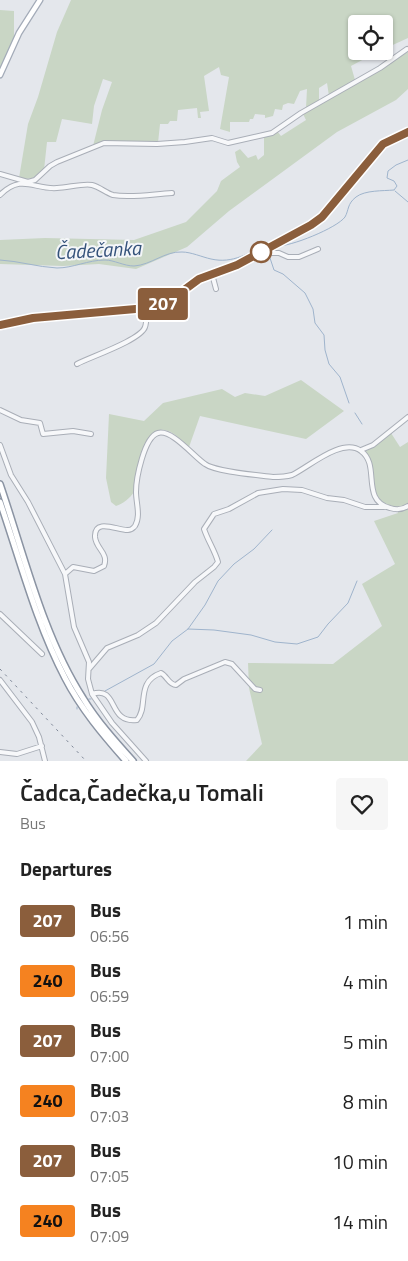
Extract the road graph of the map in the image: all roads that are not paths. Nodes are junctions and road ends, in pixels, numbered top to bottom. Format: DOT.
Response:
graph roads {
  1 [pos="40,0"];
  2 [pos="407,49"];
  3 [pos="0,75"];
  4 [pos="408,132"];
  5 [pos="0,174"];
  6 [pos="39,177"];
  7 [pos="28,182"];
  8 [pos="43,186"];
  9 [pos="172,192"];
  10 [pos="0,195"];
  11 [pos="318,249"];
  12 [pos="264,251"];
  13 [pos="212,274"];
  14 [pos="216,289"];
  15 [pos="147,308"];
  16 [pos="0,325"];
  17 [pos="76,364"];
  18 [pos="0,410"];
  19 [pos="408,417"];
  20 [pos="91,434"];
  21 [pos="0,445"];
  22 [pos="361,450"];
  23 [pos="283,478"];
  24 [pos="0,484"];
  25 [pos="283,489"];
  26 [pos="0,502"];
  27 [pos="384,506"];
  28 [pos="408,506"];
  29 [pos="65,574"];
  30 [pos="0,614"];
  31 [pos="42,654"];
  32 [pos="89,668"];
  33 [pos="0,680"];
  34 [pos="260,690"];
  35 [pos="92,694"];
  36 [pos="42,746"];
  37 [pos="0,752"];
  38 [pos="45,761"];
  39 [pos="126,761"];
  40 [pos="133,761"];
  41 [pos="146,761"];
  1 -- 3 [label="main road"];
  2 -- 6 [label="street"];
  4 -- 12 [label="street"];
  5 -- 7 [label="street"];
  6 -- 7 [label="street"];
  6 -- 8 [label="street"];
  7 -- 8 [label="street"];
  7 -- 10 [label="street"];
  8 -- 9 [label="street"];
  11 -- 12 [label="street"];
  12 -- 13 [label="street"];
  13 -- 14 [label="street"];
  13 -- 15 [label="street"];
  15 -- 16 [label="street"];
  15 -- 17 [label="street"];
  18 -- 20 [label="street"];
  19 -- 22 [label="street"];
  21 -- 29 [label="street"];
  22 -- 23 [label="street"];
  22 -- 27 [label="street"];
  23 -- 25 [label="street"];
  23 -- 29 [label="street"];
  24 -- 40 [label="highway"];
  25 -- 27 [label="street"];
  25 -- 32 [label="street"];
  26 -- 39 [label="highway"];
  27 -- 28 [label="street"];
  29 -- 32 [label="street"];
  30 -- 31 [label="street"];
  32 -- 35 [label="street"];
  33 -- 36 [label="street"];
  34 -- 35 [label="street"];
  35 -- 41 [label="street"];
  36 -- 37 [label="street"];
  36 -- 38 [label="street"];
}
